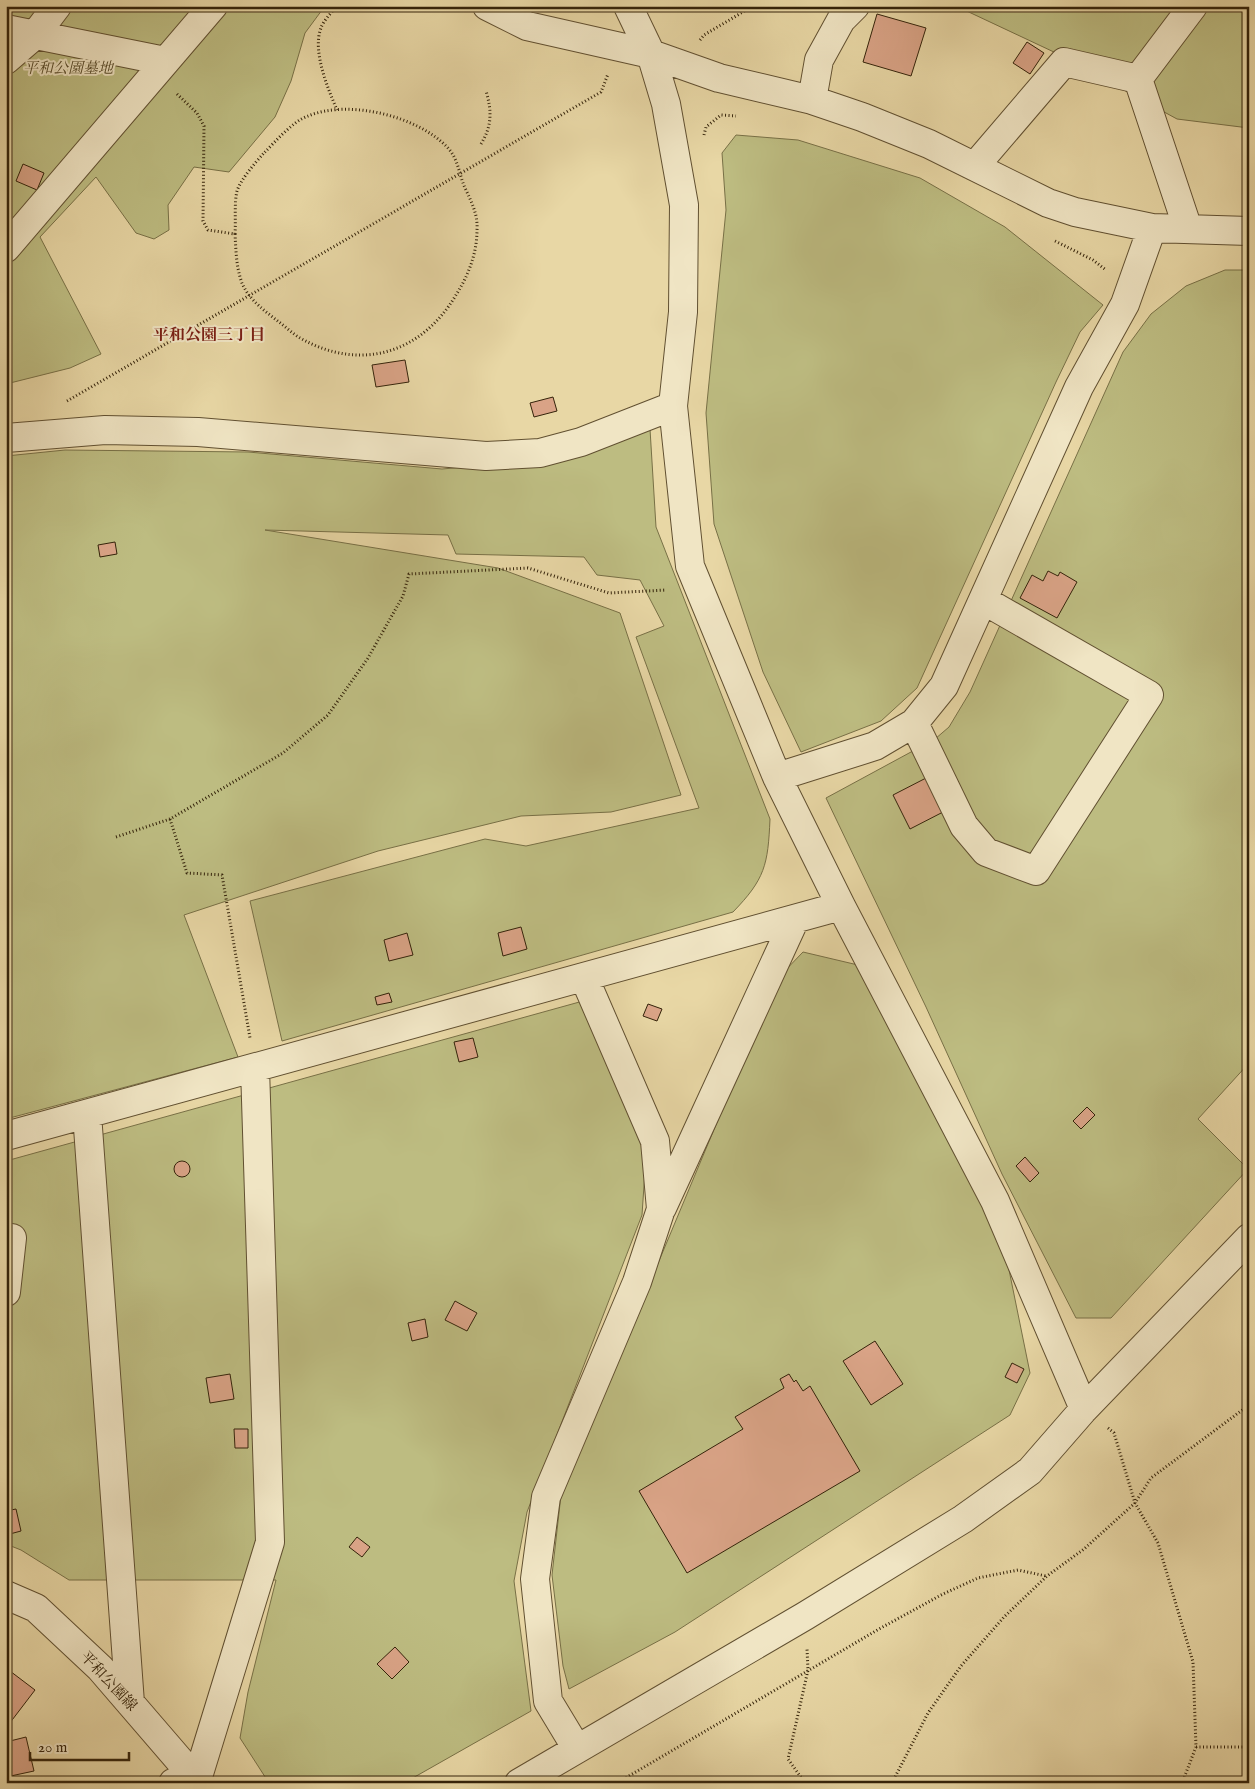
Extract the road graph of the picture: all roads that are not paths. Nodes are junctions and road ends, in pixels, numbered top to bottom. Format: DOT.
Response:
graph roads {
  1 [pos="57,6"];
  2 [pos="213,6"];
  3 [pos="486,6"];
  4 [pos="628,6"];
  5 [pos="855,6"];
  6 [pos="1193,6"];
  7 [pos="6,30"];
  8 [pos="35,35"];
  9 [pos="651,54"];
  10 [pos="6,60"];
  11 [pos="159,67"];
  12 [pos="1138,79"];
  13 [pos="812,100"];
  14 [pos="975,166"];
  15 [pos="1152,228"];
  16 [pos="1188,229"];
  17 [pos="1249,231"];
  18 [pos="6,248"];
  19 [pos="673,406"];
  20 [pos="6,438"];
  21 [pos="983,600"];
  22 [pos="914,723"];
  23 [pos="777,777"];
  24 [pos="841,906"];
  25 [pos="794,919"];
  26 [pos="584,977"];
  27 [pos="254,1068"];
  28 [pos="87,1114"];
  29 [pos="6,1136"];
  30 [pos="661,1209"];
  31 [pos="1249,1238"];
  32 [pos="6,1239"];
  33 [pos="6,1292"];
  34 [pos="1084,1409"];
  35 [pos="6,1596"];
  36 [pos="130,1702"];
  37 [pos="577,1748"];
  38 [pos="189,1782"];
  39 [pos="519,1783"];
  1 -- 8 [label="street"];
  2 -- 11 [label="street"];
  3 -- 9 [label="street"];
  4 -- 9 [label="street"];
  5 -- 13 [label="street"];
  6 -- 12 [label="street"];
  7 -- 8 [label="street"];
  8 -- 10 [label="street"];
  8 -- 11 [label="street"];
  9 -- 13 [label="street"];
  9 -- 19 [label="street"];
  11 -- 18 [label="street"];
  12 -- 14 [label="street"];
  12 -- 16 [label="street"];
  13 -- 14 [label="street"];
  14 -- 15 [label="street"];
  15 -- 16 [label="street"];
  15 -- 21 [label="street"];
  16 -- 17 [label="street"];
  19 -- 20 [label="street"];
  19 -- 23 [label="street"];
  21 -- 22 [label="street"];
  21 -- 22 [label="street"];
  22 -- 23 [label="street"];
  23 -- 24 [label="street"];
  24 -- 25 [label="street"];
  24 -- 34 [label="street"];
  25 -- 26 [label="street"];
  25 -- 30 [label="street"];
  26 -- 27 [label="street"];
  26 -- 30 [label="street"];
  27 -- 28 [label="street"];
  27 -- 38 [label="street"];
  28 -- 29 [label="street"];
  28 -- 36 [label="street"];
  30 -- 37 [label="street"];
  31 -- 34 [label="street"];
  32 -- 33 [label="street"];
  34 -- 37 [label="street"];
  35 -- 36 [label="street, 平和公園線"];
  36 -- 38 [label="street, 平和公園線"];
  37 -- 39 [label="street"];
}
